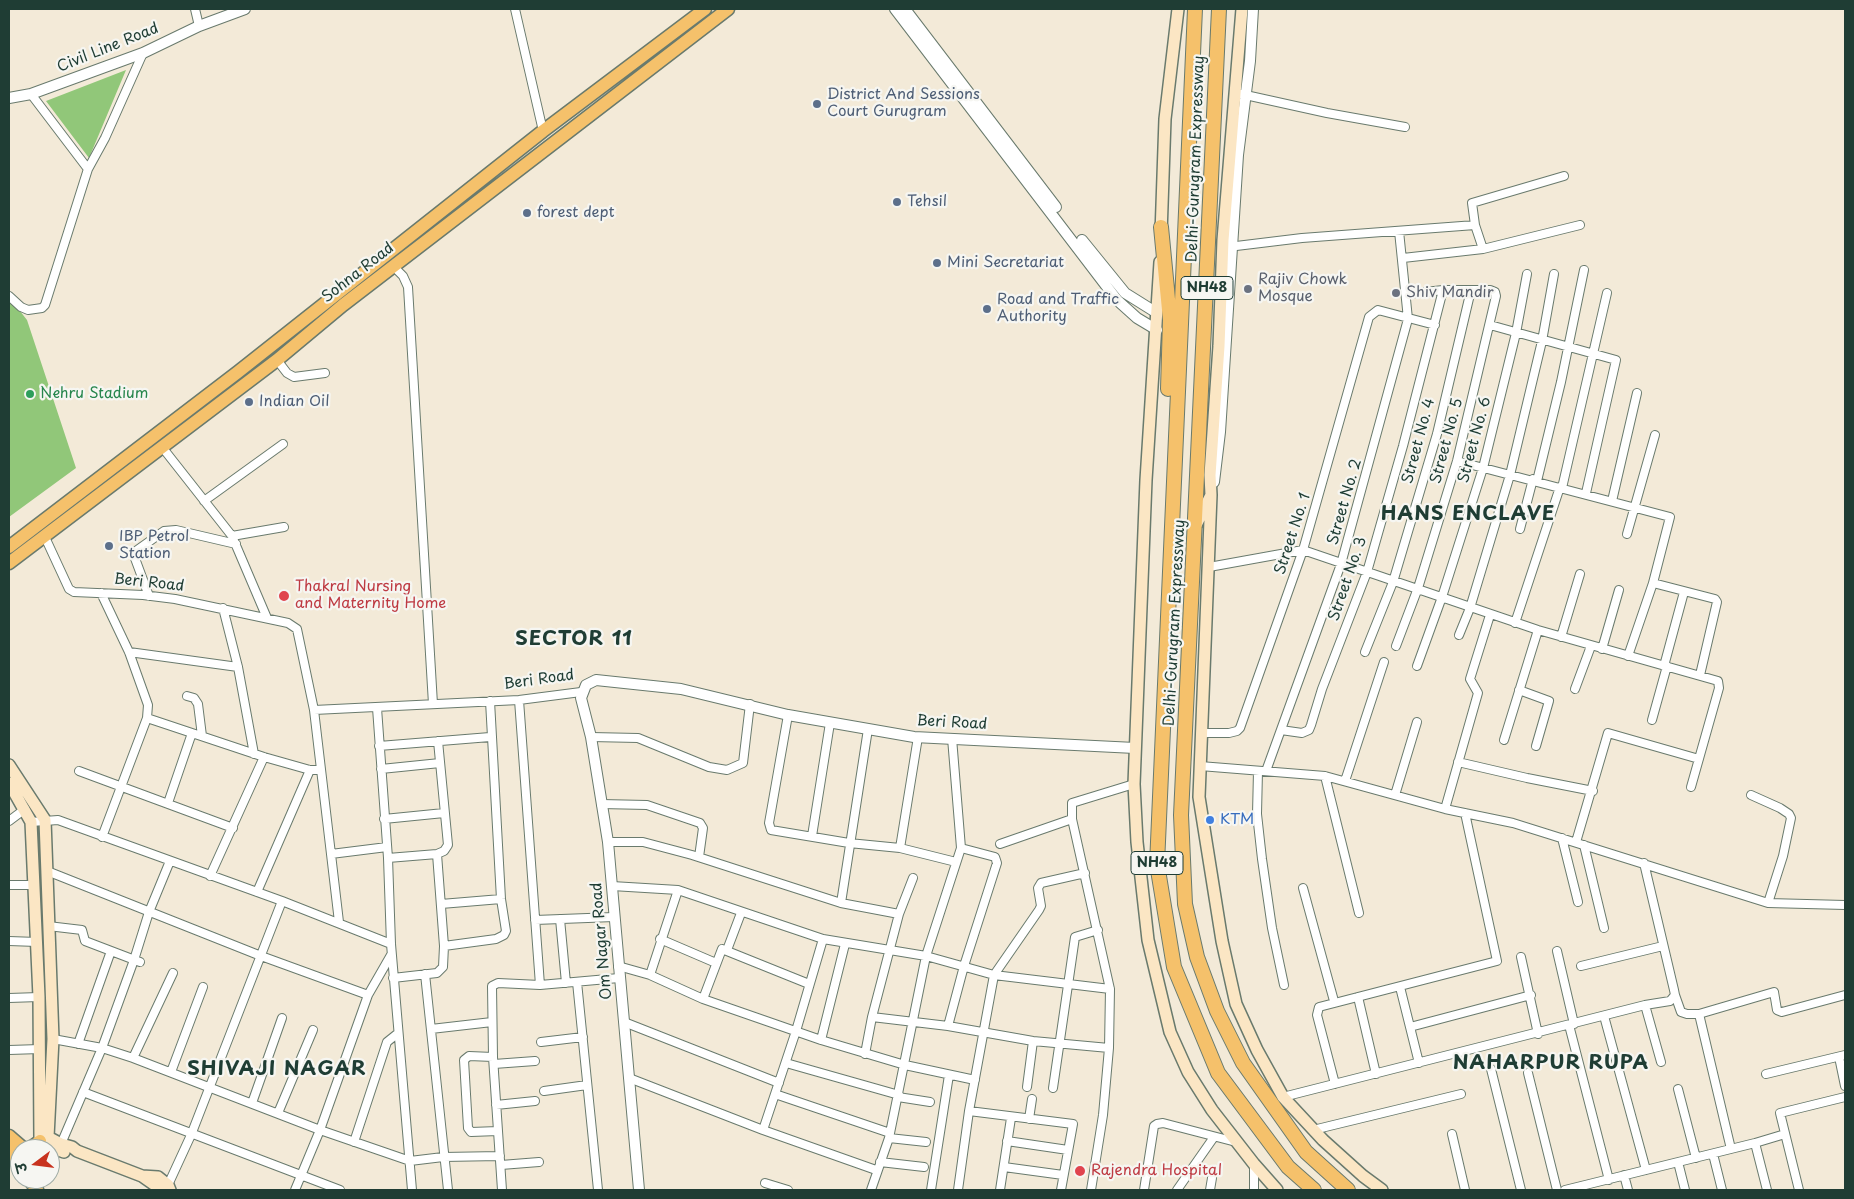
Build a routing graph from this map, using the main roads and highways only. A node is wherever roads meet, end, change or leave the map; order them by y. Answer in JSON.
{"nodes":[{"id":1,"x":705,"y":9,"type":"edge"},
{"id":2,"x":728,"y":9,"type":"edge"},
{"id":3,"x":1178,"y":9,"type":"edge"},
{"id":4,"x":1195,"y":9,"type":"edge"},
{"id":5,"x":1219,"y":9,"type":"edge"},
{"id":6,"x":1242,"y":9,"type":"edge"},
{"id":7,"x":1161,"y":227,"type":"junction"},
{"id":8,"x":111,"y":477,"type":"junction"},
{"id":9,"x":1173,"y":492,"type":"junction"},
{"id":10,"x":1211,"y":495,"type":"junction"},
{"id":11,"x":1196,"y":525,"type":"junction"},
{"id":12,"x":9,"y":547,"type":"edge"},
{"id":13,"x":9,"y":563,"type":"edge"},
{"id":14,"x":9,"y":765,"type":"edge"},
{"id":15,"x":9,"y":783,"type":"edge"},
{"id":16,"x":42,"y":934,"type":"junction"},
{"id":17,"x":38,"y":1139,"type":"edge"},
{"id":18,"x":60,"y":1151,"type":"edge"},
{"id":19,"x":77,"y":1152,"type":"junction"},
{"id":20,"x":167,"y":1189,"type":"edge"},
{"id":21,"x":1277,"y":1190,"type":"edge"},
{"id":22,"x":1314,"y":1190,"type":"edge"},
{"id":23,"x":1348,"y":1190,"type":"edge"},
{"id":24,"x":1382,"y":1190,"type":"edge"}],
"edges":[{"from":1,"to":8,"type":"main road","name":"Sohna Road"},
{"from":2,"to":8,"type":"main road","name":"Sohna Road"},
{"from":3,"to":7,"type":"main road"},
{"from":4,"to":9,"type":"highway","name":"Delhi-Gurugram Expressway","number":"NH48"},
{"from":5,"to":11,"type":"highway","name":"Delhi-Gurugram Expressway","number":"NH48"},
{"from":6,"to":10,"type":"main road"},
{"from":7,"to":9,"type":"highway"},
{"from":7,"to":21,"type":"main road"},
{"from":8,"to":12,"type":"main road","name":"Sohna Road"},
{"from":8,"to":13,"type":"main road","name":"Sohna Road"},
{"from":9,"to":22,"type":"highway","name":"Delhi-Gurugram Expressway","number":"NH48"},
{"from":10,"to":11,"type":"main road"},
{"from":10,"to":24,"type":"main road"},
{"from":11,"to":23,"type":"highway","name":"Delhi-Gurugram Expressway","number":"NH48"},
{"from":14,"to":16,"type":"main road"},
{"from":15,"to":16,"type":"main road"},
{"from":16,"to":17,"type":"main road"},
{"from":16,"to":19,"type":"main road"},
{"from":18,"to":19,"type":"main road"},
{"from":19,"to":20,"type":"main road"}]}
